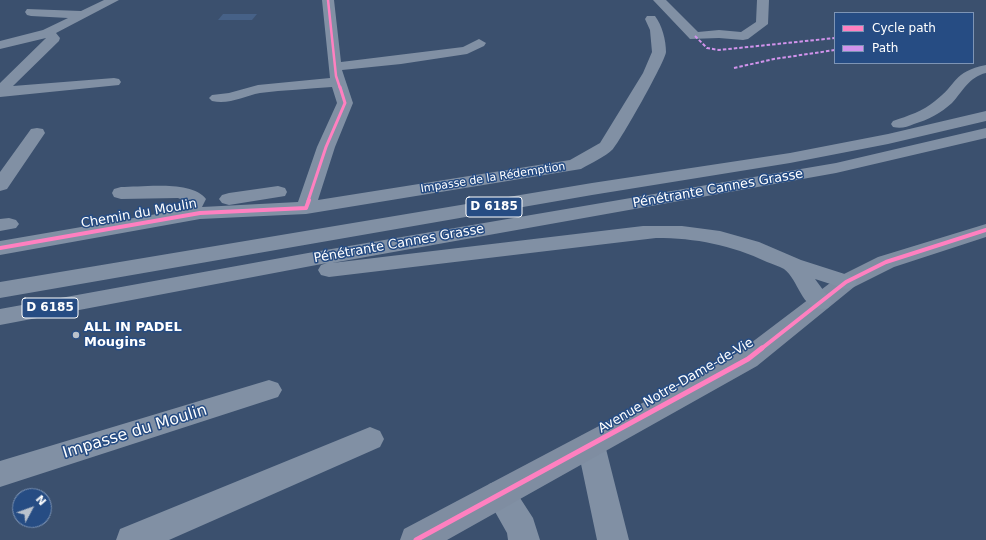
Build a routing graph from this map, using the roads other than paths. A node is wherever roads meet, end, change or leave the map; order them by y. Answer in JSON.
{"nodes":[{"id":1,"x":113,"y":0,"type":"edge"},
{"id":2,"x":328,"y":0,"type":"edge"},
{"id":3,"x":659,"y":0,"type":"edge"},
{"id":4,"x":763,"y":0,"type":"edge"},
{"id":5,"x":31,"y":12,"type":"dead end"},
{"id":6,"x":84,"y":15,"type":"junction"},
{"id":7,"x":651,"y":19,"type":"dead end"},
{"id":8,"x":47,"y":33,"type":"junction"},
{"id":9,"x":479,"y":43,"type":"dead end"},
{"id":10,"x":0,"y":45,"type":"edge"},
{"id":11,"x":335,"y":67,"type":"junction"},
{"id":12,"x":986,"y":70,"type":"edge"},
{"id":13,"x":114,"y":82,"type":"dead end"},
{"id":14,"x":338,"y":82,"type":"junction"},
{"id":15,"x":0,"y":92,"type":"edge"},
{"id":16,"x":217,"y":98,"type":"dead end"},
{"id":17,"x":986,"y":116,"type":"edge"},
{"id":18,"x":37,"y":133,"type":"dead end"},
{"id":19,"x":986,"y":134,"type":"edge"},
{"id":20,"x":0,"y":185,"type":"edge"},
{"id":21,"x":592,"y":189,"type":"junction"},
{"id":22,"x":278,"y":192,"type":"dead end"},
{"id":23,"x":121,"y":193,"type":"dead end"},
{"id":24,"x":192,"y":207,"type":"junction"},
{"id":25,"x":306,"y":208,"type":"junction"},
{"id":26,"x":986,"y":230,"type":"edge"},
{"id":27,"x":0,"y":248,"type":"edge"},
{"id":28,"x":792,"y":265,"type":"junction"},
{"id":29,"x":846,"y":282,"type":"junction"},
{"id":30,"x":0,"y":290,"type":"edge"},
{"id":31,"x":100,"y":298,"type":"junction"},
{"id":32,"x":820,"y":302,"type":"junction"},
{"id":33,"x":0,"y":317,"type":"edge"},
{"id":34,"x":269,"y":390,"type":"dead end"},
{"id":35,"x":370,"y":440,"type":"dead end"},
{"id":36,"x":591,"y":446,"type":"junction"},
{"id":37,"x":0,"y":474,"type":"edge"},
{"id":38,"x":500,"y":494,"type":"junction"},
{"id":39,"x":132,"y":540,"type":"edge"},
{"id":40,"x":416,"y":540,"type":"edge"},
{"id":41,"x":524,"y":540,"type":"edge"},
{"id":42,"x":613,"y":540,"type":"edge"}],
"edges":[{"from":1,"to":6,"type":"main road"},
{"from":2,"to":11,"type":"main road"},
{"from":3,"to":4,"type":"main road"},
{"from":5,"to":6,"type":"main road"},
{"from":6,"to":8,"type":"main road"},
{"from":7,"to":25,"type":"main road","name":"Impasse de la Rédemption"},
{"from":8,"to":10,"type":"main road"},
{"from":8,"to":15,"type":"main road"},
{"from":9,"to":11,"type":"main road"},
{"from":11,"to":14,"type":"main road"},
{"from":12,"to":21,"type":"main road"},
{"from":13,"to":15,"type":"main road"},
{"from":14,"to":16,"type":"main road"},
{"from":14,"to":25,"type":"main road"},
{"from":17,"to":21,"type":"main road","name":"Pénétrante Cannes Grasse","number":"D 6185"},
{"from":18,"to":20,"type":"main road"},
{"from":19,"to":31,"type":"main road","name":"Pénétrante Cannes Grasse","number":"D 6185"},
{"from":21,"to":30,"type":"main road","name":"Pénétrante Cannes Grasse","number":"D 6185"},
{"from":22,"to":24,"type":"main road"},
{"from":23,"to":24,"type":"main road"},
{"from":24,"to":25,"type":"main road","name":"Chemin du Moulin"},
{"from":24,"to":27,"type":"main road","name":"Chemin du Moulin"},
{"from":26,"to":29,"type":"main road","name":"Avenue Notre-Dame-de-Vie"},
{"from":28,"to":29,"type":"main road"},
{"from":28,"to":31,"type":"main road"},
{"from":28,"to":32,"type":"main road"},
{"from":29,"to":32,"type":"main road","name":"Avenue Notre-Dame-de-Vie"},
{"from":31,"to":33,"type":"main road","name":"Pénétrante Cannes Grasse","number":"D 6185"},
{"from":32,"to":36,"type":"main road","name":"Avenue Notre-Dame-de-Vie"},
{"from":34,"to":37,"type":"main road","name":"Impasse du Moulin"},
{"from":35,"to":39,"type":"main road"},
{"from":36,"to":38,"type":"main road","name":"Avenue Notre-Dame-de-Vie"},
{"from":36,"to":42,"type":"main road"},
{"from":38,"to":40,"type":"main road","name":"Avenue Notre-Dame-de-Vie"},
{"from":38,"to":41,"type":"main road"}]}
